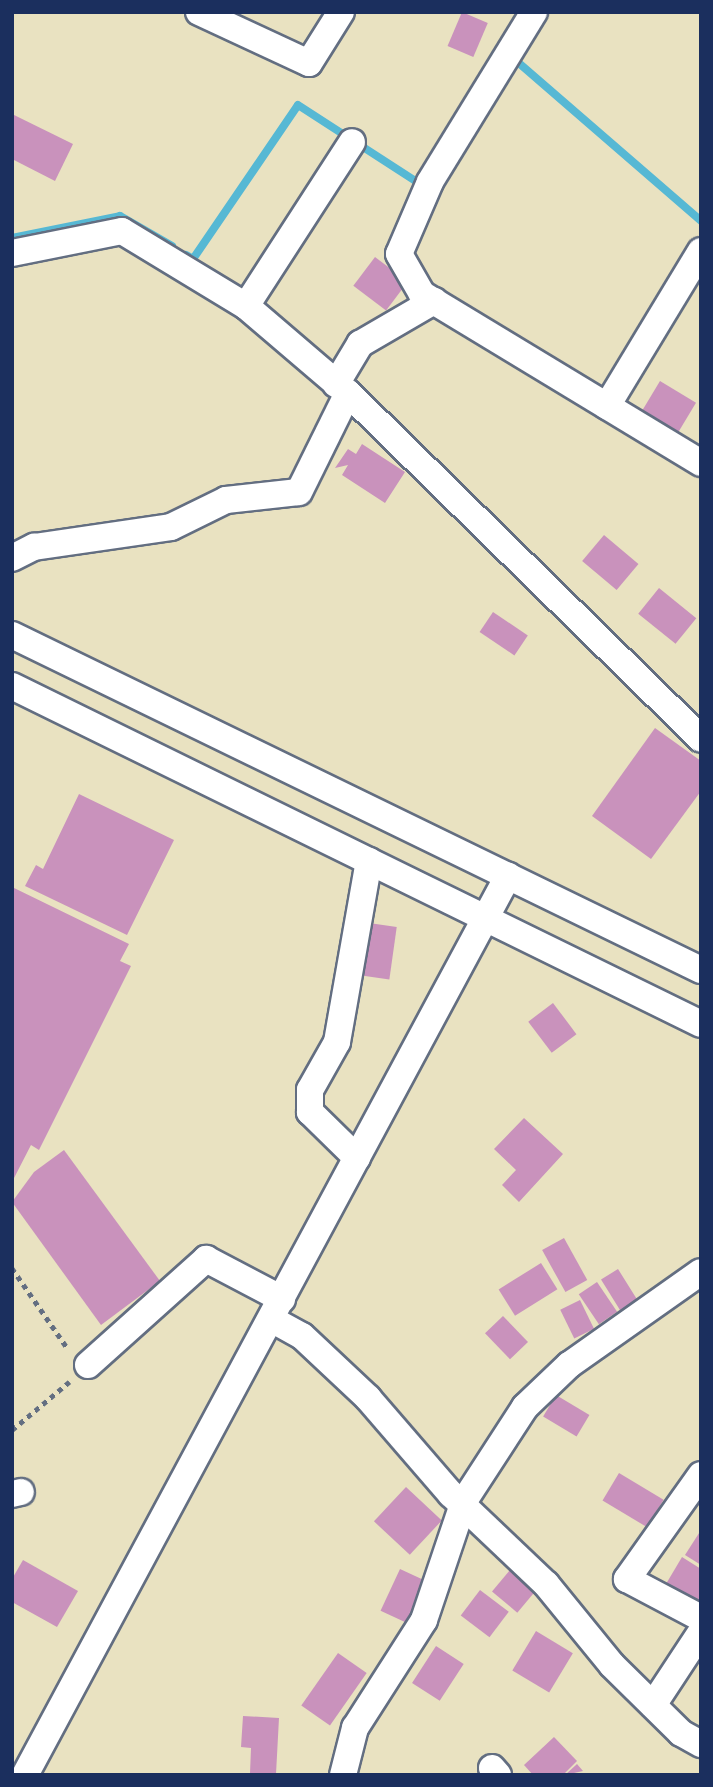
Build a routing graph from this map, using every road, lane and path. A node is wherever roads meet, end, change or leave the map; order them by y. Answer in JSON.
{"nodes":[{"id":1,"x":199,"y":12,"type":"edge"},
{"id":2,"x":341,"y":12,"type":"edge"},
{"id":3,"x":524,"y":16,"type":"edge"},
{"id":4,"x":352,"y":142,"type":"dead end"},
{"id":5,"x":701,"y":251,"type":"edge"},
{"id":6,"x":12,"y":253,"type":"edge"},
{"id":7,"x":434,"y":301,"type":"junction"},
{"id":8,"x":246,"y":306,"type":"junction"},
{"id":9,"x":342,"y":388,"type":"junction"},
{"id":10,"x":607,"y":406,"type":"junction"},
{"id":11,"x":701,"y":463,"type":"edge"},
{"id":12,"x":12,"y":558,"type":"edge"},
{"id":13,"x":12,"y":635,"type":"edge"},
{"id":14,"x":12,"y":686,"type":"edge"},
{"id":15,"x":701,"y":739,"type":"edge"},
{"id":16,"x":369,"y":862,"type":"junction"},
{"id":17,"x":508,"y":876,"type":"junction"},
{"id":18,"x":486,"y":919,"type":"junction"},
{"id":19,"x":701,"y":970,"type":"edge"},
{"id":20,"x":701,"y":1024,"type":"edge"},
{"id":21,"x":357,"y":1158,"type":"junction"},
{"id":22,"x":12,"y":1268,"type":"edge"},
{"id":23,"x":701,"y":1272,"type":"edge"},
{"id":24,"x":277,"y":1309,"type":"junction"},
{"id":25,"x":85,"y":1367,"type":"junction"},
{"id":26,"x":12,"y":1430,"type":"edge"},
{"id":27,"x":701,"y":1475,"type":"edge"},
{"id":28,"x":464,"y":1500,"type":"junction"},
{"id":29,"x":701,"y":1618,"type":"edge"},
{"id":30,"x":701,"y":1632,"type":"edge"},
{"id":31,"x":653,"y":1705,"type":"junction"},
{"id":32,"x":701,"y":1744,"type":"edge"},
{"id":33,"x":24,"y":1775,"type":"edge"},
{"id":34,"x":343,"y":1775,"type":"edge"}],
"edges":[{"from":1,"to":2,"type":"street"},
{"from":3,"to":7,"type":"street"},
{"from":4,"to":8,"type":"street"},
{"from":5,"to":10,"type":"street"},
{"from":6,"to":8,"type":"street"},
{"from":7,"to":9,"type":"street"},
{"from":7,"to":10,"type":"street"},
{"from":8,"to":9,"type":"street"},
{"from":9,"to":12,"type":"street"},
{"from":9,"to":15,"type":"street"},
{"from":10,"to":11,"type":"street"},
{"from":13,"to":17,"type":"street"},
{"from":14,"to":16,"type":"street"},
{"from":16,"to":18,"type":"street"},
{"from":16,"to":21,"type":"street"},
{"from":17,"to":18,"type":"street"},
{"from":17,"to":19,"type":"street"},
{"from":18,"to":20,"type":"street"},
{"from":18,"to":21,"type":"street"},
{"from":21,"to":24,"type":"street"},
{"from":22,"to":25,"type":"path"},
{"from":23,"to":28,"type":"street"},
{"from":24,"to":25,"type":"street"},
{"from":24,"to":28,"type":"street"},
{"from":24,"to":33,"type":"street"},
{"from":25,"to":26,"type":"path"},
{"from":27,"to":29,"type":"street"},
{"from":28,"to":31,"type":"street"},
{"from":28,"to":34,"type":"street"},
{"from":30,"to":31,"type":"street"},
{"from":31,"to":32,"type":"street"}]}
